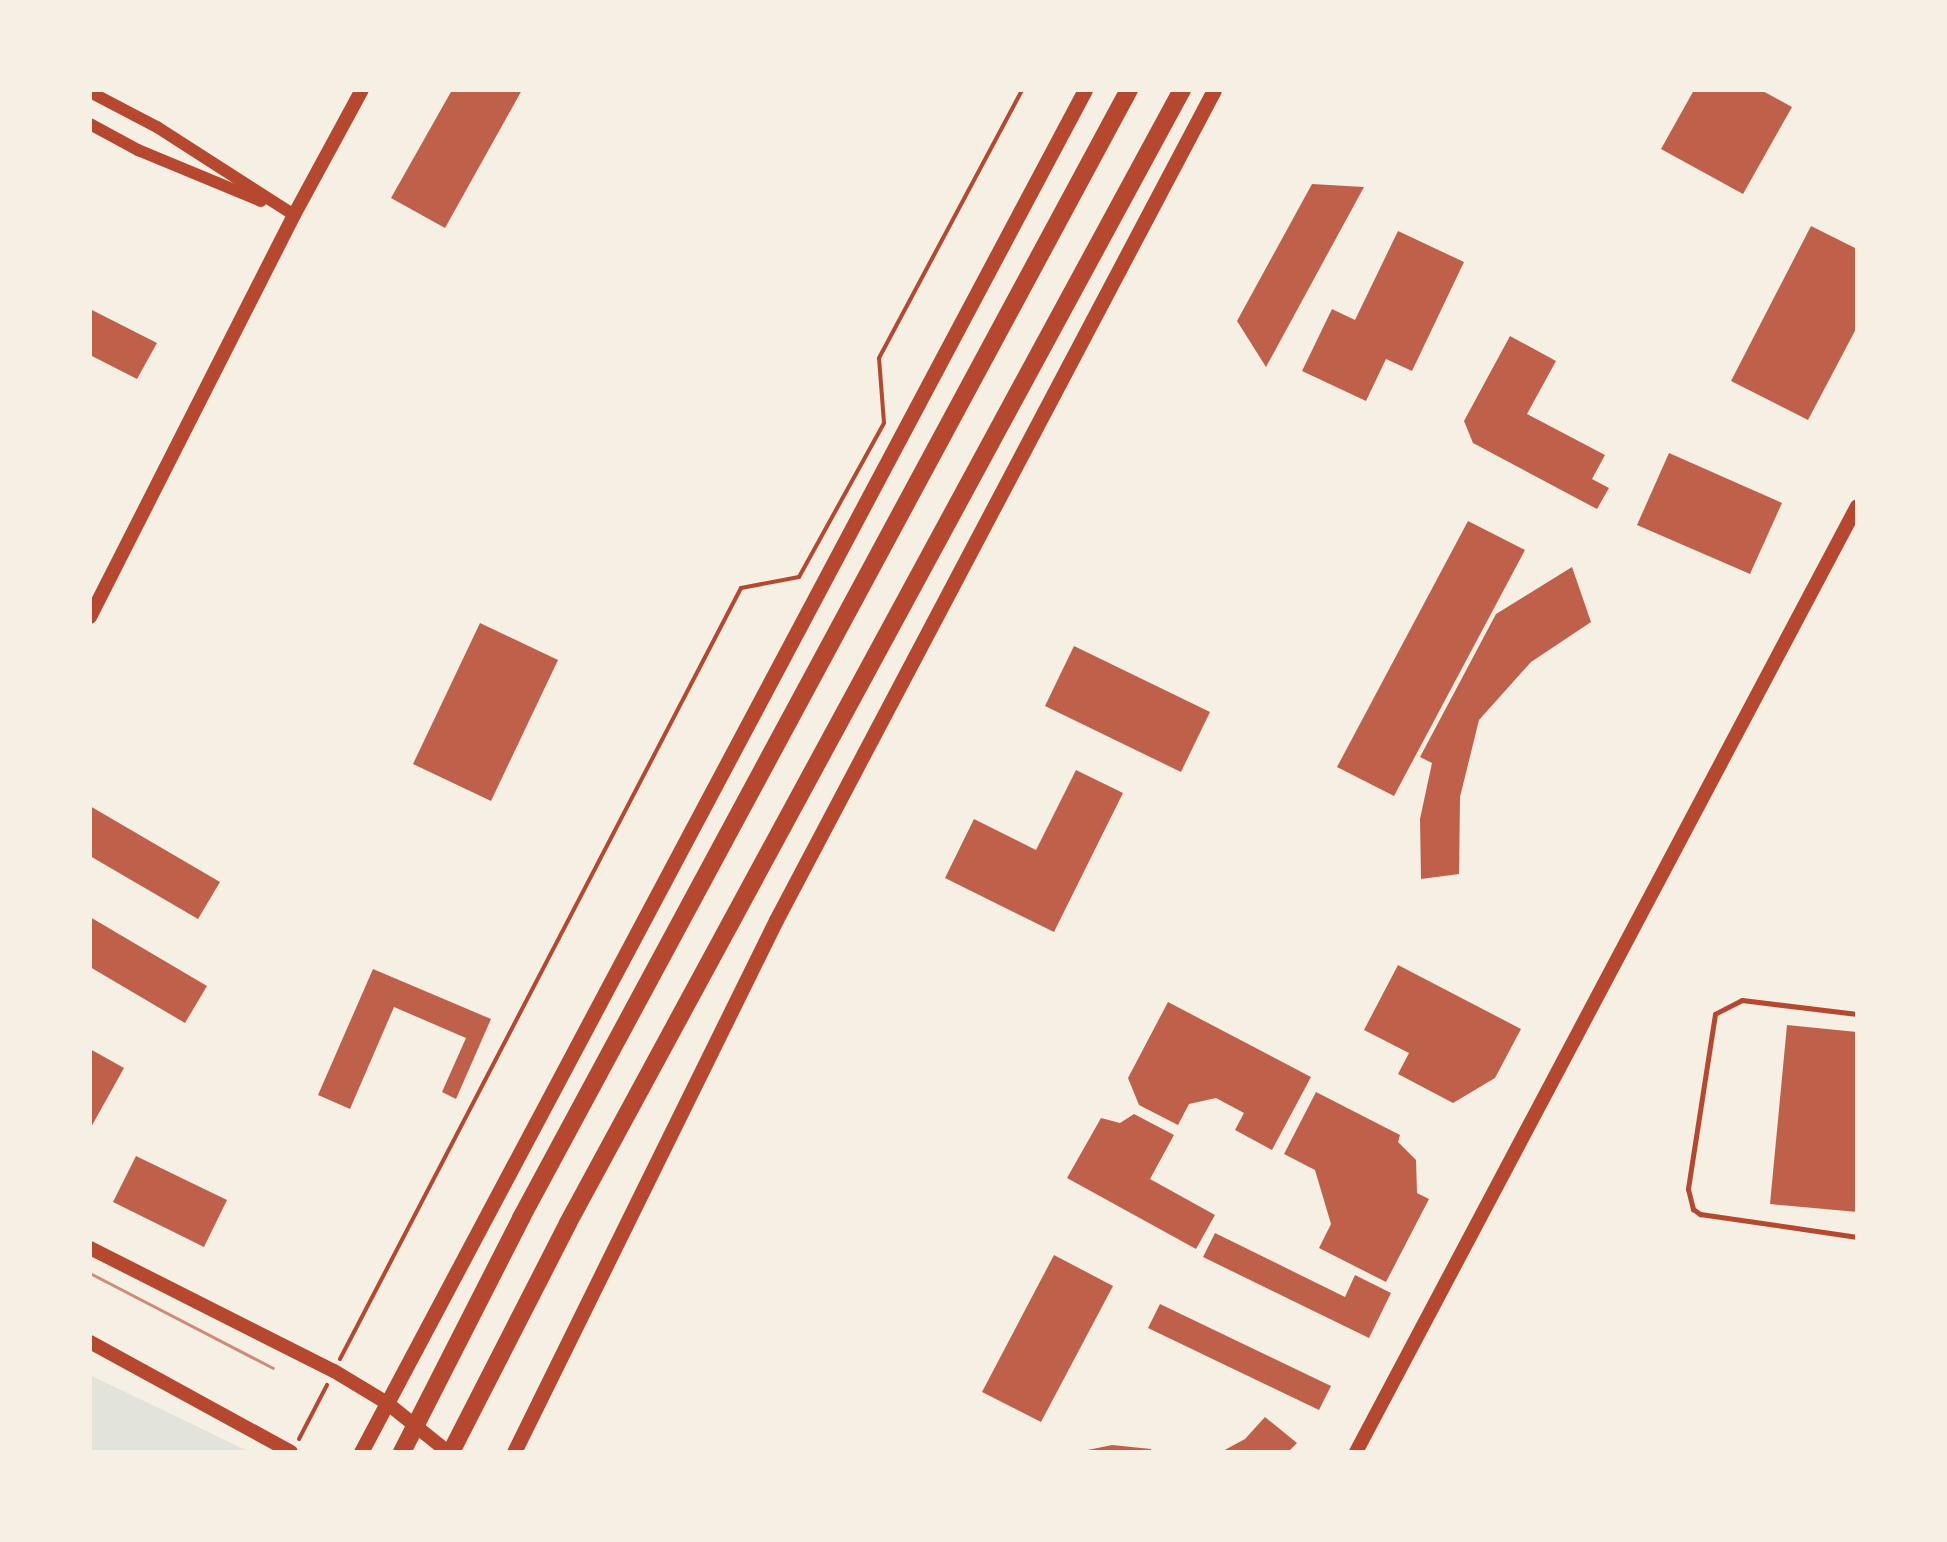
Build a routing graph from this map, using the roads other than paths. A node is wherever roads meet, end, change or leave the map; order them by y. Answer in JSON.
{"nodes":[{"id":1,"x":362,"y":90,"type":"edge"},
{"id":2,"x":1085,"y":90,"type":"edge"},
{"id":3,"x":1129,"y":90,"type":"edge"},
{"id":4,"x":1182,"y":90,"type":"edge"},
{"id":5,"x":1214,"y":90,"type":"edge"},
{"id":6,"x":90,"y":92,"type":"edge"},
{"id":7,"x":90,"y":124,"type":"edge"},
{"id":8,"x":294,"y":215,"type":"junction"},
{"id":9,"x":1857,"y":506,"type":"edge"},
{"id":10,"x":90,"y":618,"type":"edge"},
{"id":11,"x":1857,"y":1014,"type":"edge"},
{"id":12,"x":1857,"y":1236,"type":"edge"},
{"id":13,"x":90,"y":1248,"type":"edge"},
{"id":14,"x":90,"y":1342,"type":"edge"},
{"id":15,"x":387,"y":1402,"type":"junction"},
{"id":16,"x":292,"y":1452,"type":"edge"},
{"id":17,"x":361,"y":1452,"type":"edge"},
{"id":18,"x":402,"y":1452,"type":"edge"},
{"id":19,"x":450,"y":1452,"type":"edge"},
{"id":20,"x":514,"y":1452,"type":"edge"},
{"id":21,"x":1356,"y":1452,"type":"edge"}],
"edges":[{"from":1,"to":8,"type":"main road"},
{"from":2,"to":15,"type":"main road"},
{"from":3,"to":18,"type":"highway"},
{"from":4,"to":19,"type":"highway"},
{"from":5,"to":20,"type":"main road"},
{"from":6,"to":8,"type":"street"},
{"from":7,"to":8,"type":"street"},
{"from":8,"to":10,"type":"main road"},
{"from":9,"to":21,"type":"main road"},
{"from":11,"to":12,"type":"lane"},
{"from":13,"to":15,"type":"main road"},
{"from":14,"to":16,"type":"main road"},
{"from":15,"to":17,"type":"main road"},
{"from":15,"to":19,"type":"main road"}]}
